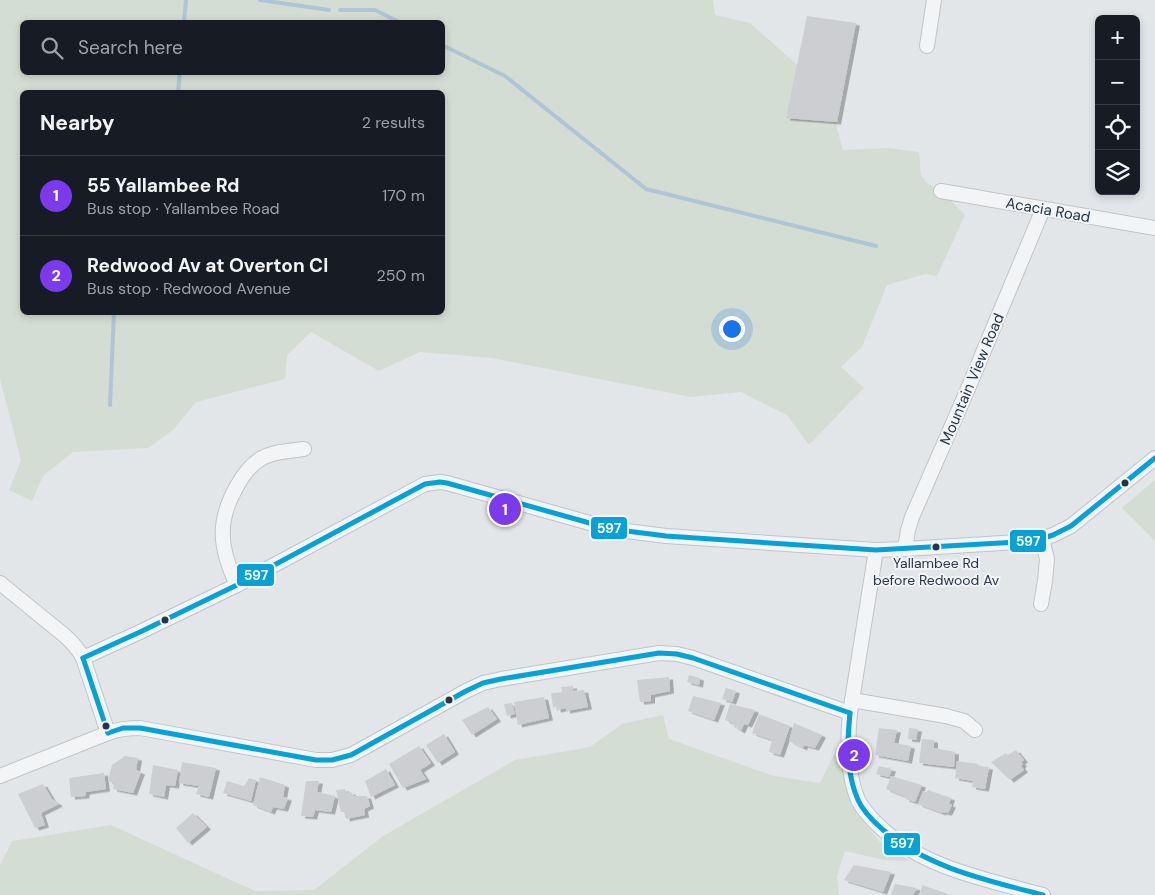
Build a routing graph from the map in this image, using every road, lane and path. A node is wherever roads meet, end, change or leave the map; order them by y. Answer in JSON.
{"nodes":[{"id":1,"x":934,"y":0,"type":"edge"},
{"id":2,"x":928,"y":46,"type":"dead end"},
{"id":3,"x":941,"y":191,"type":"dead end"},
{"id":4,"x":1043,"y":209,"type":"junction"},
{"id":5,"x":1155,"y":228,"type":"edge"},
{"id":6,"x":304,"y":449,"type":"dead end"},
{"id":7,"x":1155,"y":458,"type":"edge"},
{"id":8,"x":1042,"y":539,"type":"junction"},
{"id":9,"x":905,"y":549,"type":"junction"},
{"id":10,"x":876,"y":550,"type":"junction"},
{"id":11,"x":0,"y":584,"type":"edge"},
{"id":12,"x":237,"y":585,"type":"junction"},
{"id":13,"x":1041,"y":604,"type":"dead end"},
{"id":14,"x":83,"y":658,"type":"junction"},
{"id":15,"x":851,"y":707,"type":"junction"},
{"id":16,"x":975,"y":730,"type":"dead end"},
{"id":17,"x":108,"y":733,"type":"junction"},
{"id":18,"x":0,"y":776,"type":"edge"},
{"id":19,"x":1043,"y":895,"type":"edge"}],
"edges":[{"from":1,"to":2,"type":"street"},
{"from":3,"to":4,"type":"street","name":"Acacia Road"},
{"from":4,"to":5,"type":"street","name":"Acacia Road"},
{"from":4,"to":9,"type":"street","name":"Mountain View Road"},
{"from":6,"to":12,"type":"street"},
{"from":7,"to":8,"type":"street"},
{"from":8,"to":9,"type":"street"},
{"from":8,"to":13,"type":"street"},
{"from":9,"to":10,"type":"street"},
{"from":10,"to":12,"type":"street"},
{"from":10,"to":15,"type":"street"},
{"from":11,"to":14,"type":"street"},
{"from":12,"to":14,"type":"street"},
{"from":14,"to":17,"type":"street"},
{"from":15,"to":16,"type":"street"},
{"from":15,"to":17,"type":"street"},
{"from":15,"to":19,"type":"street"},
{"from":17,"to":18,"type":"street"}]}
